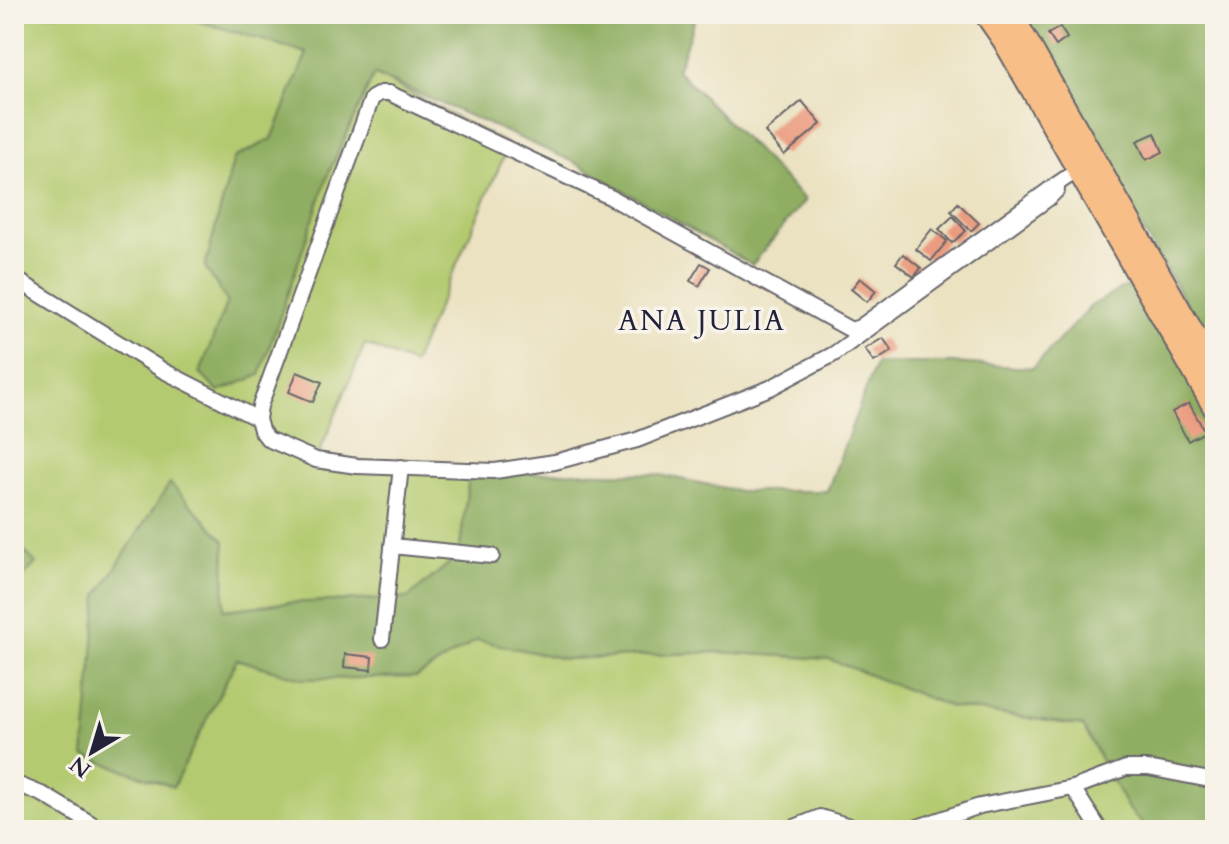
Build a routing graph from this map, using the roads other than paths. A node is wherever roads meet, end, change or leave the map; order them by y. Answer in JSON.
{"nodes":[{"id":1,"x":986,"y":14,"type":"edge"},
{"id":2,"x":1011,"y":14,"type":"edge"},
{"id":3,"x":1078,"y":170,"type":"junction"},
{"id":4,"x":1057,"y":184,"type":"junction"},
{"id":5,"x":14,"y":278,"type":"edge"},
{"id":6,"x":1215,"y":372,"type":"edge"},
{"id":7,"x":1215,"y":408,"type":"edge"},
{"id":8,"x":258,"y":419,"type":"junction"},
{"id":9,"x":401,"y":467,"type":"junction"},
{"id":10,"x":392,"y":546,"type":"junction"},
{"id":11,"x":492,"y":556,"type":"dead end"},
{"id":12,"x":382,"y":639,"type":"dead end"},
{"id":13,"x":1215,"y":781,"type":"edge"},
{"id":14,"x":14,"y":783,"type":"edge"},
{"id":15,"x":1073,"y":788,"type":"junction"},
{"id":16,"x":102,"y":830,"type":"edge"},
{"id":17,"x":787,"y":830,"type":"edge"},
{"id":18,"x":863,"y":830,"type":"edge"},
{"id":19,"x":909,"y":830,"type":"edge"},
{"id":20,"x":1100,"y":830,"type":"edge"}],
"edges":[{"from":1,"to":3,"type":"highway"},
{"from":2,"to":6,"type":"highway"},
{"from":3,"to":4,"type":"street"},
{"from":3,"to":7,"type":"highway"},
{"from":4,"to":8,"type":"street"},
{"from":4,"to":9,"type":"street"},
{"from":5,"to":8,"type":"street"},
{"from":8,"to":9,"type":"street"},
{"from":9,"to":10,"type":"street"},
{"from":10,"to":11,"type":"street"},
{"from":10,"to":12,"type":"street"},
{"from":13,"to":15,"type":"street"},
{"from":14,"to":16,"type":"street"},
{"from":15,"to":19,"type":"street"},
{"from":15,"to":20,"type":"street"},
{"from":17,"to":18,"type":"street"}]}
